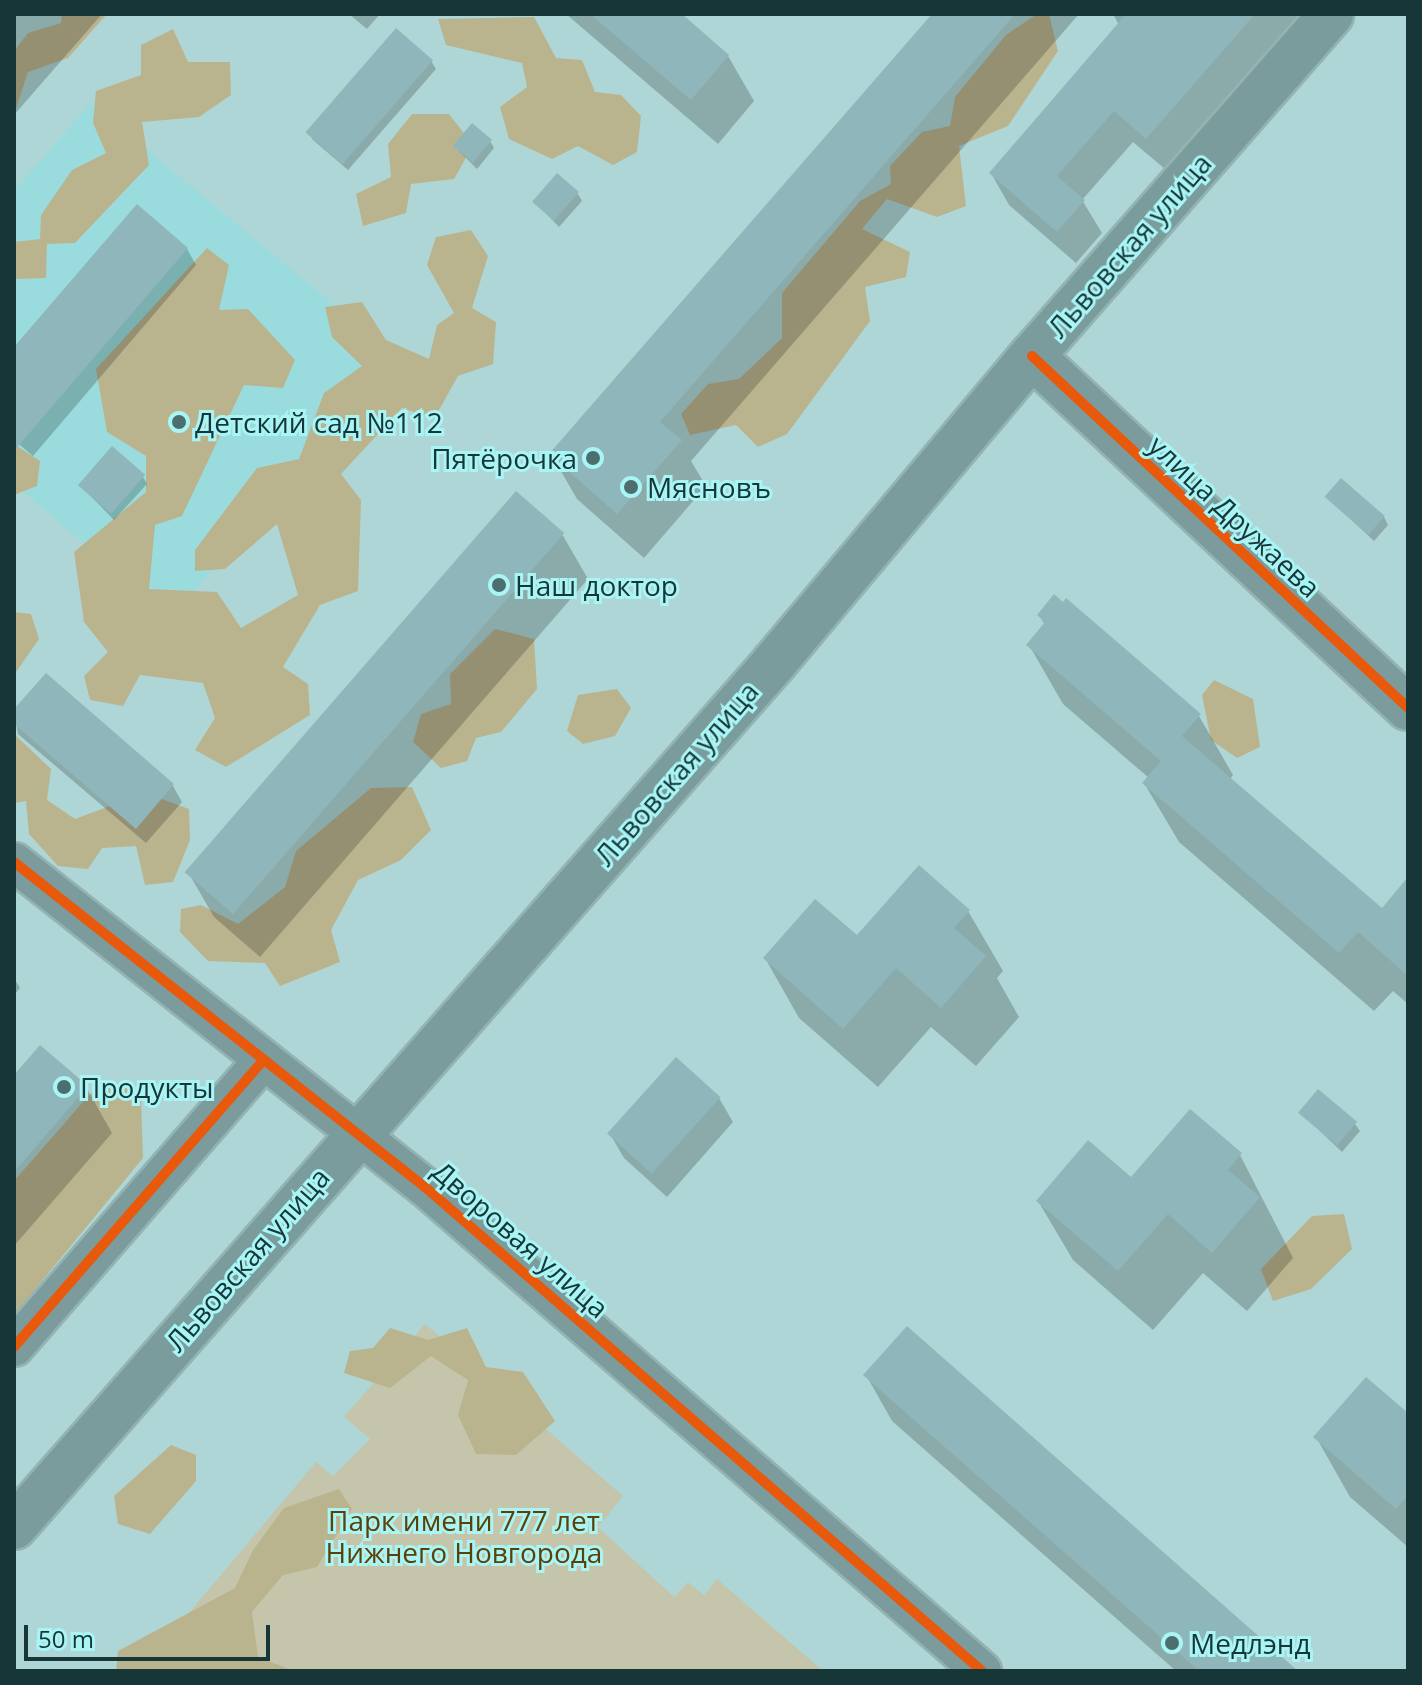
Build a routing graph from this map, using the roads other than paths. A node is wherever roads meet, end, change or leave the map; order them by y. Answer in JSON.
{"nodes":[{"id":1,"x":1331,"y":14,"type":"edge"},
{"id":2,"x":1032,"y":356,"type":"junction"},
{"id":3,"x":1408,"y":708,"type":"edge"},
{"id":4,"x":14,"y":862,"type":"edge"},
{"id":5,"x":263,"y":1061,"type":"junction"},
{"id":6,"x":355,"y":1135,"type":"junction"},
{"id":7,"x":14,"y":1347,"type":"edge"},
{"id":8,"x":14,"y":1527,"type":"edge"},
{"id":9,"x":982,"y":1671,"type":"edge"}],
"edges":[{"from":1,"to":2,"type":"main road","name":"Львовская улица"},
{"from":2,"to":3,"type":"street","name":"улица Дружаева"},
{"from":2,"to":6,"type":"main road","name":"Львовская улица"},
{"from":4,"to":5,"type":"street","name":"Дворовая улица"},
{"from":5,"to":6,"type":"street","name":"Дворовая улица"},
{"from":5,"to":7,"type":"street"},
{"from":6,"to":8,"type":"main road","name":"Львовская улица"},
{"from":6,"to":9,"type":"street","name":"Дворовая улица"}]}
